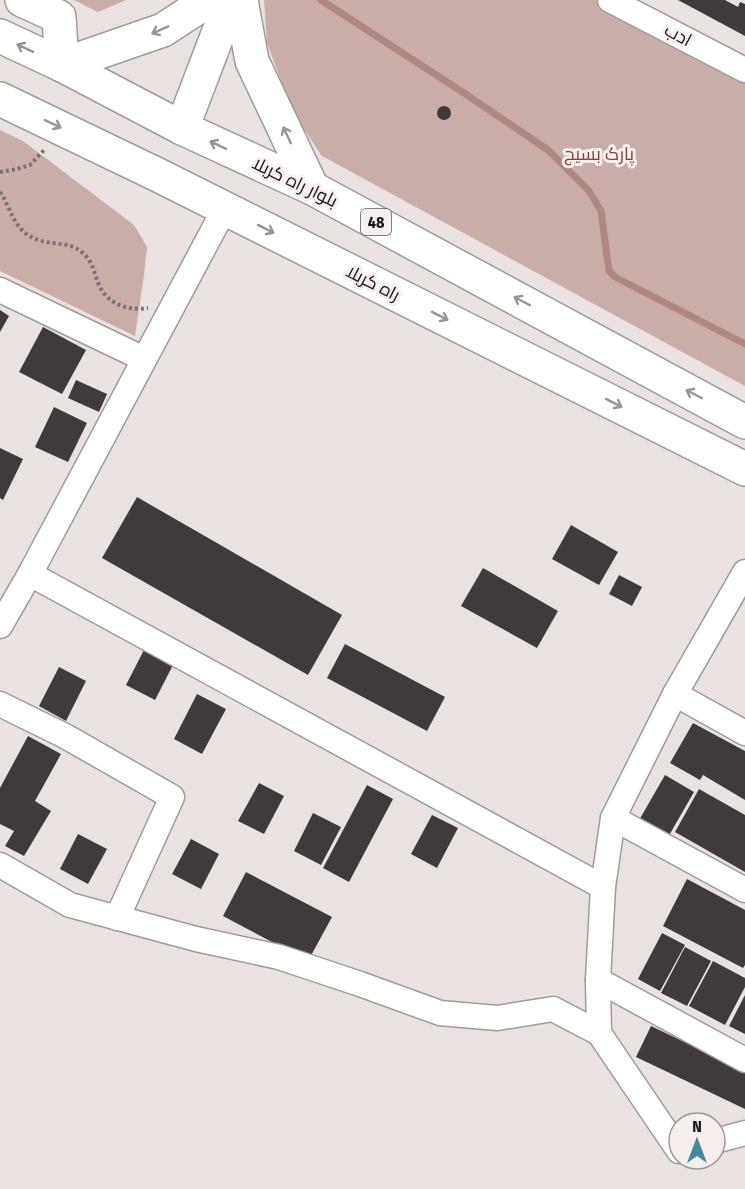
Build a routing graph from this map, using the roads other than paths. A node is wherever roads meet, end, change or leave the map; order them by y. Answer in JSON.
{"nodes":[{"id":1,"x":22,"y":0,"type":"edge"},
{"id":2,"x":209,"y":0,"type":"edge"},
{"id":3,"x":231,"y":0,"type":"edge"},
{"id":4,"x":241,"y":0,"type":"edge"},
{"id":5,"x":610,"y":0,"type":"edge"},
{"id":6,"x":0,"y":36,"type":"edge"},
{"id":7,"x":62,"y":65,"type":"junction"},
{"id":8,"x":745,"y":70,"type":"edge"},
{"id":9,"x":0,"y":99,"type":"edge"},
{"id":10,"x":182,"y":128,"type":"junction"},
{"id":11,"x":158,"y":175,"type":"junction"},
{"id":12,"x":312,"y":188,"type":"junction"},
{"id":13,"x":225,"y":208,"type":"junction"},
{"id":14,"x":0,"y":290,"type":"edge"},
{"id":15,"x":144,"y":359,"type":"junction"},
{"id":16,"x":745,"y":422,"type":"edge"},
{"id":17,"x":745,"y":469,"type":"edge"},
{"id":18,"x":745,"y":572,"type":"edge"},
{"id":19,"x":30,"y":574,"type":"junction"},
{"id":20,"x":0,"y":626,"type":"edge"},
{"id":21,"x":675,"y":694,"type":"junction"},
{"id":22,"x":0,"y":704,"type":"edge"},
{"id":23,"x":745,"y":733,"type":"edge"},
{"id":24,"x":613,"y":819,"type":"junction"},
{"id":25,"x":0,"y":866,"type":"edge"},
{"id":26,"x":603,"y":887,"type":"junction"},
{"id":27,"x":745,"y":890,"type":"edge"},
{"id":28,"x":117,"y":918,"type":"junction"},
{"id":29,"x":598,"y":980,"type":"junction"},
{"id":30,"x":599,"y":1033,"type":"junction"},
{"id":31,"x":745,"y":1060,"type":"edge"},
{"id":32,"x":667,"y":1133,"type":"edge"},
{"id":33,"x":745,"y":1133,"type":"edge"},
{"id":34,"x":727,"y":1138,"type":"edge"}],
"edges":[{"from":1,"to":7,"type":"main road"},
{"from":2,"to":7,"type":"main road","one_way":true},
{"from":3,"to":10,"type":"main road"},
{"from":12,"to":4,"type":"main road","one_way":true},
{"from":5,"to":8,"type":"street","name":"ادب"},
{"from":7,"to":6,"type":"main road","name":"بلوار راه کربلا","number":"48","one_way":true},
{"from":7,"to":10,"type":"main road","name":"بلوار راه کربلا","number":"48"},
{"from":9,"to":11,"type":"main road","name":"راه کربلا","one_way":true},
{"from":10,"to":11,"type":"main road"},
{"from":12,"to":10,"type":"main road","name":"بلوار راه کربلا","number":"48","one_way":true},
{"from":11,"to":13,"type":"main road","name":"راه کربلا"},
{"from":16,"to":12,"type":"main road","name":"بلوار راه کربلا","number":"48","one_way":true},
{"from":13,"to":15,"type":"street"},
{"from":13,"to":17,"type":"main road","name":"راه کربلا","one_way":true},
{"from":14,"to":15,"type":"street"},
{"from":15,"to":19,"type":"street"},
{"from":18,"to":21,"type":"street"},
{"from":19,"to":20,"type":"street"},
{"from":19,"to":26,"type":"street"},
{"from":21,"to":23,"type":"street"},
{"from":21,"to":24,"type":"street"},
{"from":22,"to":28,"type":"street"},
{"from":24,"to":26,"type":"street"},
{"from":24,"to":27,"type":"street"},
{"from":25,"to":28,"type":"street"},
{"from":26,"to":29,"type":"street"},
{"from":28,"to":30,"type":"street"},
{"from":29,"to":30,"type":"street"},
{"from":29,"to":31,"type":"street"},
{"from":30,"to":32,"type":"street"},
{"from":33,"to":34,"type":"street"}]}
